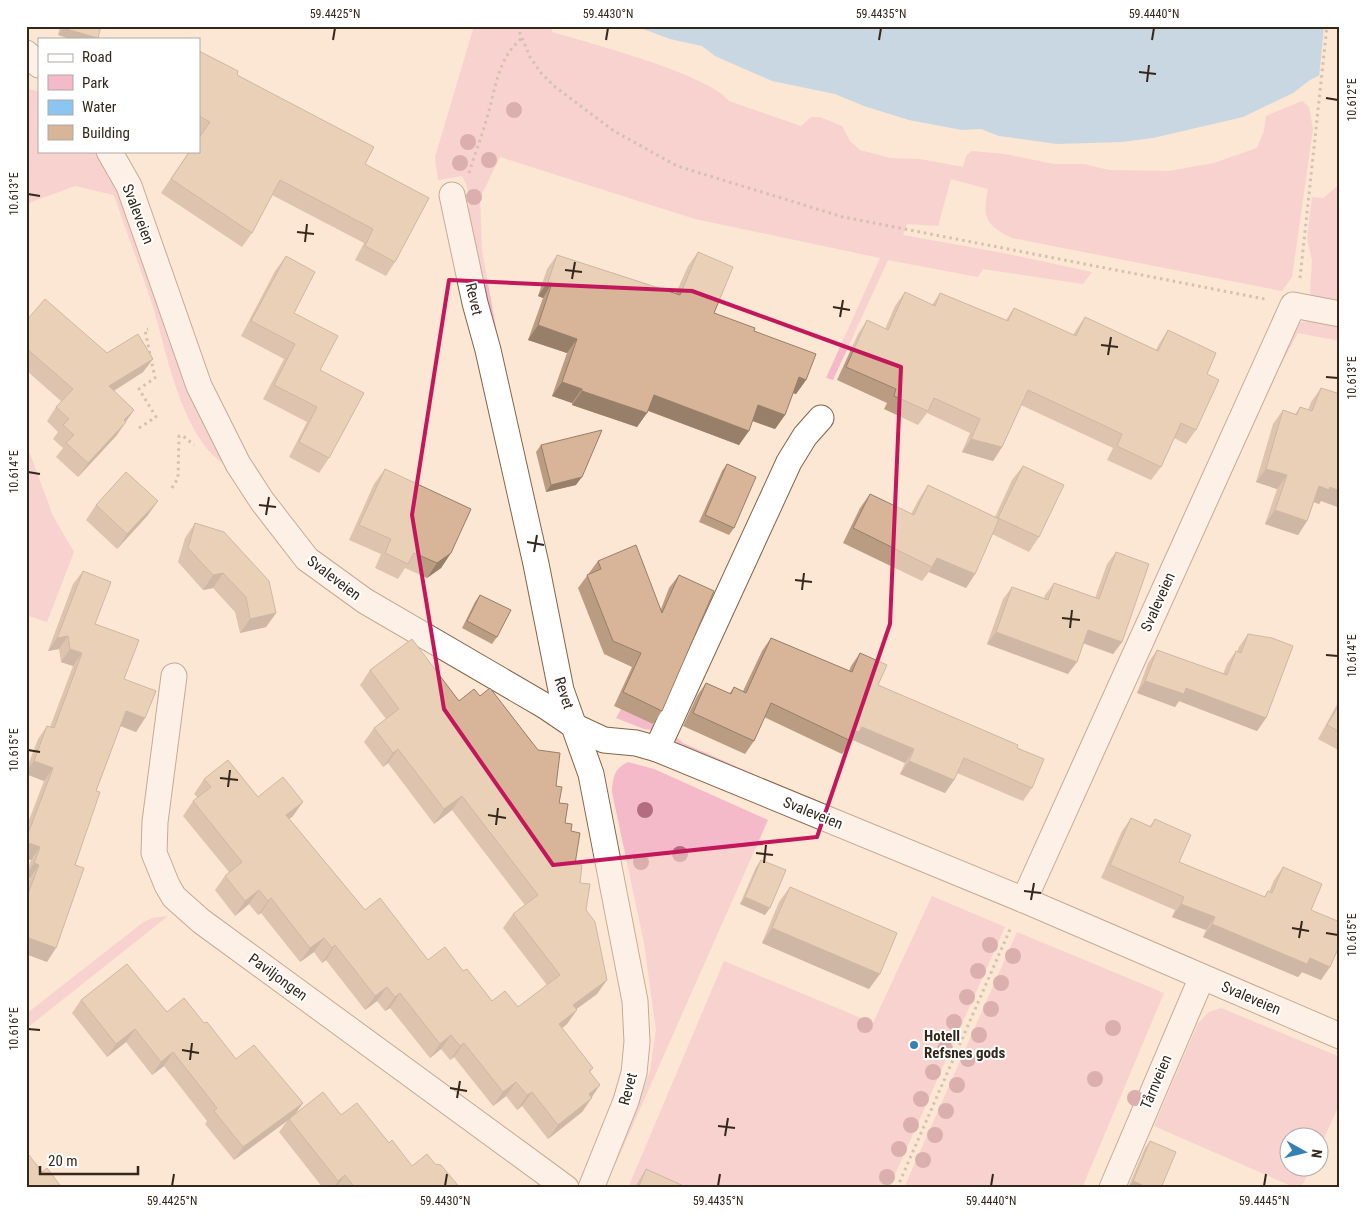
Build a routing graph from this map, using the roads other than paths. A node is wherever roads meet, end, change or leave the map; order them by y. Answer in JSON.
{"nodes":[{"id":1,"x":26,"y":52,"type":"edge"},
{"id":2,"x":38,"y":64,"type":"edge"},
{"id":3,"x":110,"y":152,"type":"edge"},
{"id":4,"x":452,"y":195,"type":"road end"},
{"id":5,"x":1340,"y":314,"type":"edge"},
{"id":6,"x":821,"y":418,"type":"dead end"},
{"id":7,"x":174,"y":676,"type":"dead end"},
{"id":8,"x":576,"y":727,"type":"junction"},
{"id":9,"x":657,"y":749,"type":"junction"},
{"id":10,"x":1024,"y":900,"type":"junction"},
{"id":11,"x":1202,"y":977,"type":"junction"},
{"id":12,"x":1340,"y":1036,"type":"edge"},
{"id":13,"x":566,"y":1188,"type":"edge"},
{"id":14,"x":592,"y":1188,"type":"edge"},
{"id":15,"x":1112,"y":1188,"type":"edge"}],
"edges":[{"from":1,"to":2,"type":"street"},
{"from":3,"to":8,"type":"street","name":"Svaleveien"},
{"from":4,"to":8,"type":"street","name":"Revet"},
{"from":5,"to":10,"type":"street","name":"Svaleveien"},
{"from":6,"to":9,"type":"street"},
{"from":7,"to":13,"type":"street","name":"Paviljongen"},
{"from":8,"to":9,"type":"street","name":"Svaleveien"},
{"from":8,"to":14,"type":"street","name":"Revet"},
{"from":9,"to":10,"type":"street","name":"Svaleveien"},
{"from":10,"to":11,"type":"street","name":"Svaleveien"},
{"from":11,"to":12,"type":"street","name":"Svaleveien"},
{"from":11,"to":15,"type":"street","name":"Tårnveien"}]}
